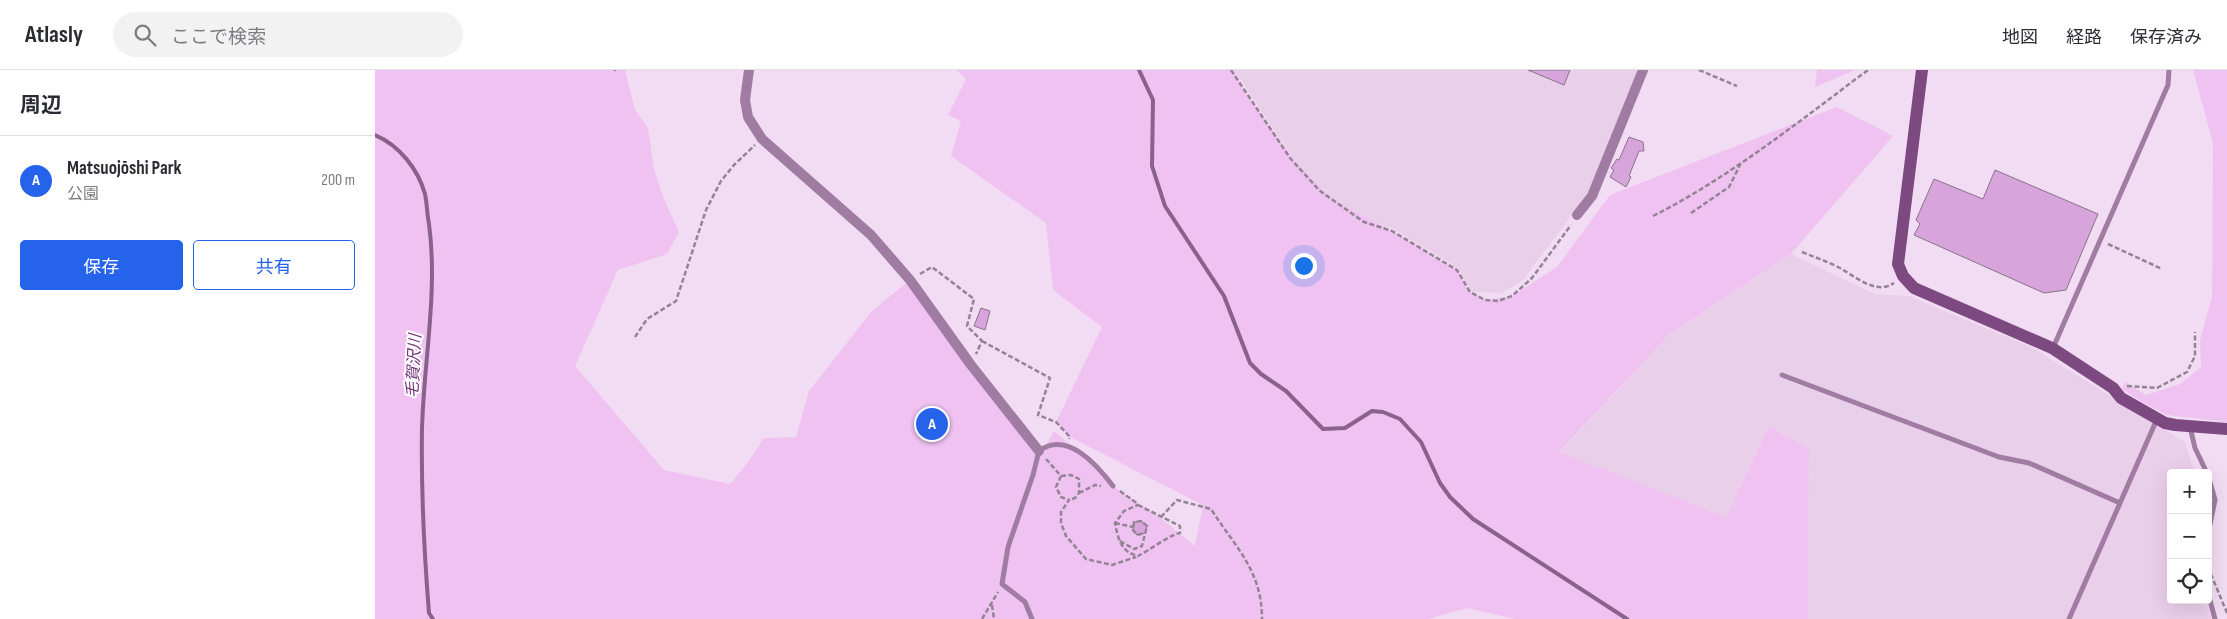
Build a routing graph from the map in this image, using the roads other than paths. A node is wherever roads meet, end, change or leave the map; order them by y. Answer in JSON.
{"nodes":[{"id":1,"x":749,"y":70,"type":"edge"},
{"id":2,"x":1643,"y":70,"type":"edge"},
{"id":3,"x":1922,"y":70,"type":"edge"},
{"id":4,"x":2169,"y":70,"type":"edge"},
{"id":5,"x":1577,"y":215,"type":"road end"},
{"id":6,"x":2053,"y":348,"type":"junction"},
{"id":7,"x":1781,"y":375,"type":"dead end"},
{"id":8,"x":2157,"y":419,"type":"junction"},
{"id":9,"x":2190,"y":426,"type":"junction"},
{"id":10,"x":2227,"y":429,"type":"edge"},
{"id":11,"x":1039,"y":450,"type":"junction"},
{"id":12,"x":2206,"y":469,"type":"edge"},
{"id":13,"x":1113,"y":486,"type":"dead end"},
{"id":14,"x":2212,"y":489,"type":"edge"},
{"id":15,"x":2121,"y":503,"type":"junction"},
{"id":16,"x":2212,"y":515,"type":"edge"},
{"id":17,"x":2211,"y":604,"type":"edge"},
{"id":18,"x":1032,"y":619,"type":"edge"},
{"id":19,"x":2069,"y":619,"type":"edge"},
{"id":20,"x":2215,"y":619,"type":"edge"}],
"edges":[{"from":1,"to":11,"type":"street"},
{"from":2,"to":5,"type":"street"},
{"from":3,"to":6,"type":"street"},
{"from":4,"to":6,"type":"lane"},
{"from":6,"to":8,"type":"street"},
{"from":7,"to":15,"type":"lane"},
{"from":8,"to":9,"type":"street"},
{"from":8,"to":15,"type":"lane"},
{"from":9,"to":10,"type":"street"},
{"from":9,"to":12,"type":"lane"},
{"from":11,"to":13,"type":"lane"},
{"from":11,"to":18,"type":"lane"},
{"from":14,"to":16,"type":"lane"},
{"from":15,"to":19,"type":"lane"},
{"from":17,"to":20,"type":"lane"}]}
